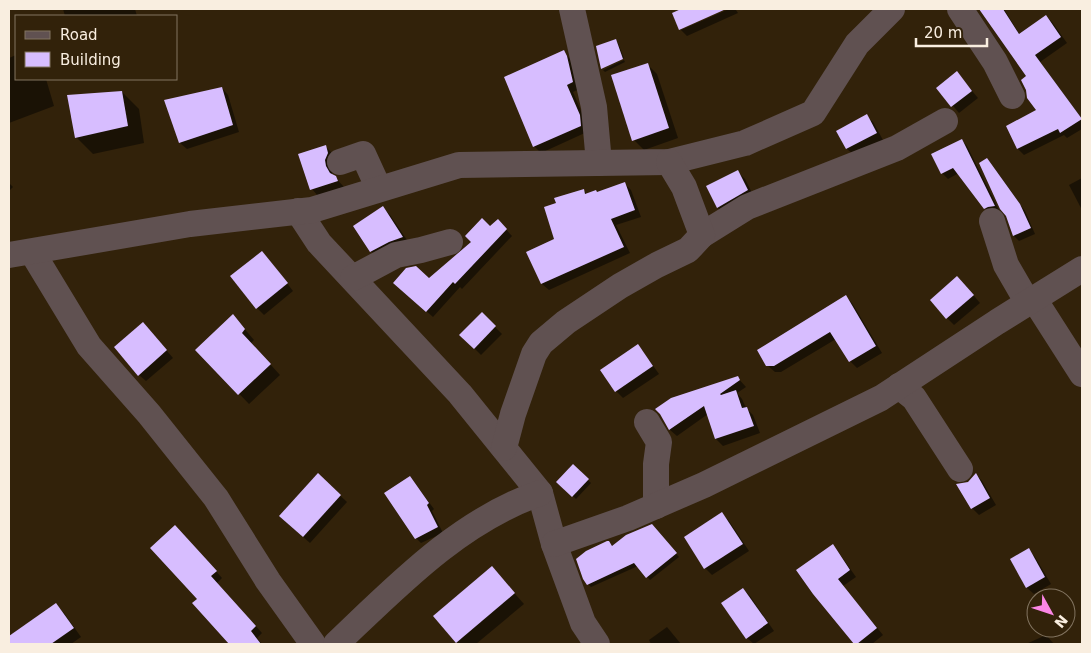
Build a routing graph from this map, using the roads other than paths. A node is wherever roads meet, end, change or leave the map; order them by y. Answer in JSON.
{"nodes":[{"id":1,"x":572,"y":9,"type":"edge"},
{"id":2,"x":892,"y":9,"type":"edge"},
{"id":3,"x":960,"y":9,"type":"edge"},
{"id":4,"x":1012,"y":96,"type":"dead end"},
{"id":5,"x":945,"y":121,"type":"dead end"},
{"id":6,"x":340,"y":162,"type":"dead end"},
{"id":7,"x":669,"y":162,"type":"junction"},
{"id":8,"x":599,"y":163,"type":"junction"},
{"id":9,"x":379,"y":189,"type":"junction"},
{"id":10,"x":298,"y":211,"type":"junction"},
{"id":11,"x":992,"y":221,"type":"dead end"},
{"id":12,"x":702,"y":235,"type":"junction"},
{"id":13,"x":450,"y":242,"type":"dead end"},
{"id":14,"x":20,"y":253,"type":"edge"},
{"id":15,"x":1082,"y":269,"type":"edge"},
{"id":16,"x":353,"y":278,"type":"junction"},
{"id":17,"x":1031,"y":301,"type":"junction"},
{"id":18,"x":1082,"y":374,"type":"edge"},
{"id":19,"x":900,"y":386,"type":"junction"},
{"id":20,"x":647,"y":422,"type":"dead end"},
{"id":21,"x":504,"y":448,"type":"junction"},
{"id":22,"x":960,"y":469,"type":"dead end"},
{"id":23,"x":540,"y":493,"type":"junction"},
{"id":24,"x":656,"y":506,"type":"junction"},
{"id":25,"x":554,"y":544,"type":"junction"},
{"id":26,"x":313,"y":644,"type":"edge"},
{"id":27,"x":336,"y":644,"type":"edge"},
{"id":28,"x":596,"y":644,"type":"edge"}],
"edges":[{"from":1,"to":8,"type":"street"},
{"from":2,"to":7,"type":"street"},
{"from":3,"to":4,"type":"street"},
{"from":5,"to":12,"type":"street"},
{"from":6,"to":9,"type":"street"},
{"from":7,"to":8,"type":"street"},
{"from":7,"to":12,"type":"street"},
{"from":8,"to":9,"type":"street"},
{"from":9,"to":10,"type":"street"},
{"from":10,"to":14,"type":"street"},
{"from":10,"to":16,"type":"street"},
{"from":11,"to":17,"type":"street"},
{"from":12,"to":21,"type":"street"},
{"from":13,"to":16,"type":"street"},
{"from":14,"to":26,"type":"street"},
{"from":15,"to":17,"type":"street"},
{"from":16,"to":21,"type":"street"},
{"from":17,"to":18,"type":"street"},
{"from":17,"to":19,"type":"street"},
{"from":19,"to":22,"type":"street"},
{"from":19,"to":24,"type":"street"},
{"from":20,"to":24,"type":"street"},
{"from":21,"to":23,"type":"street"},
{"from":23,"to":25,"type":"street"},
{"from":23,"to":27,"type":"street"},
{"from":24,"to":25,"type":"street"},
{"from":25,"to":28,"type":"street"}]}
